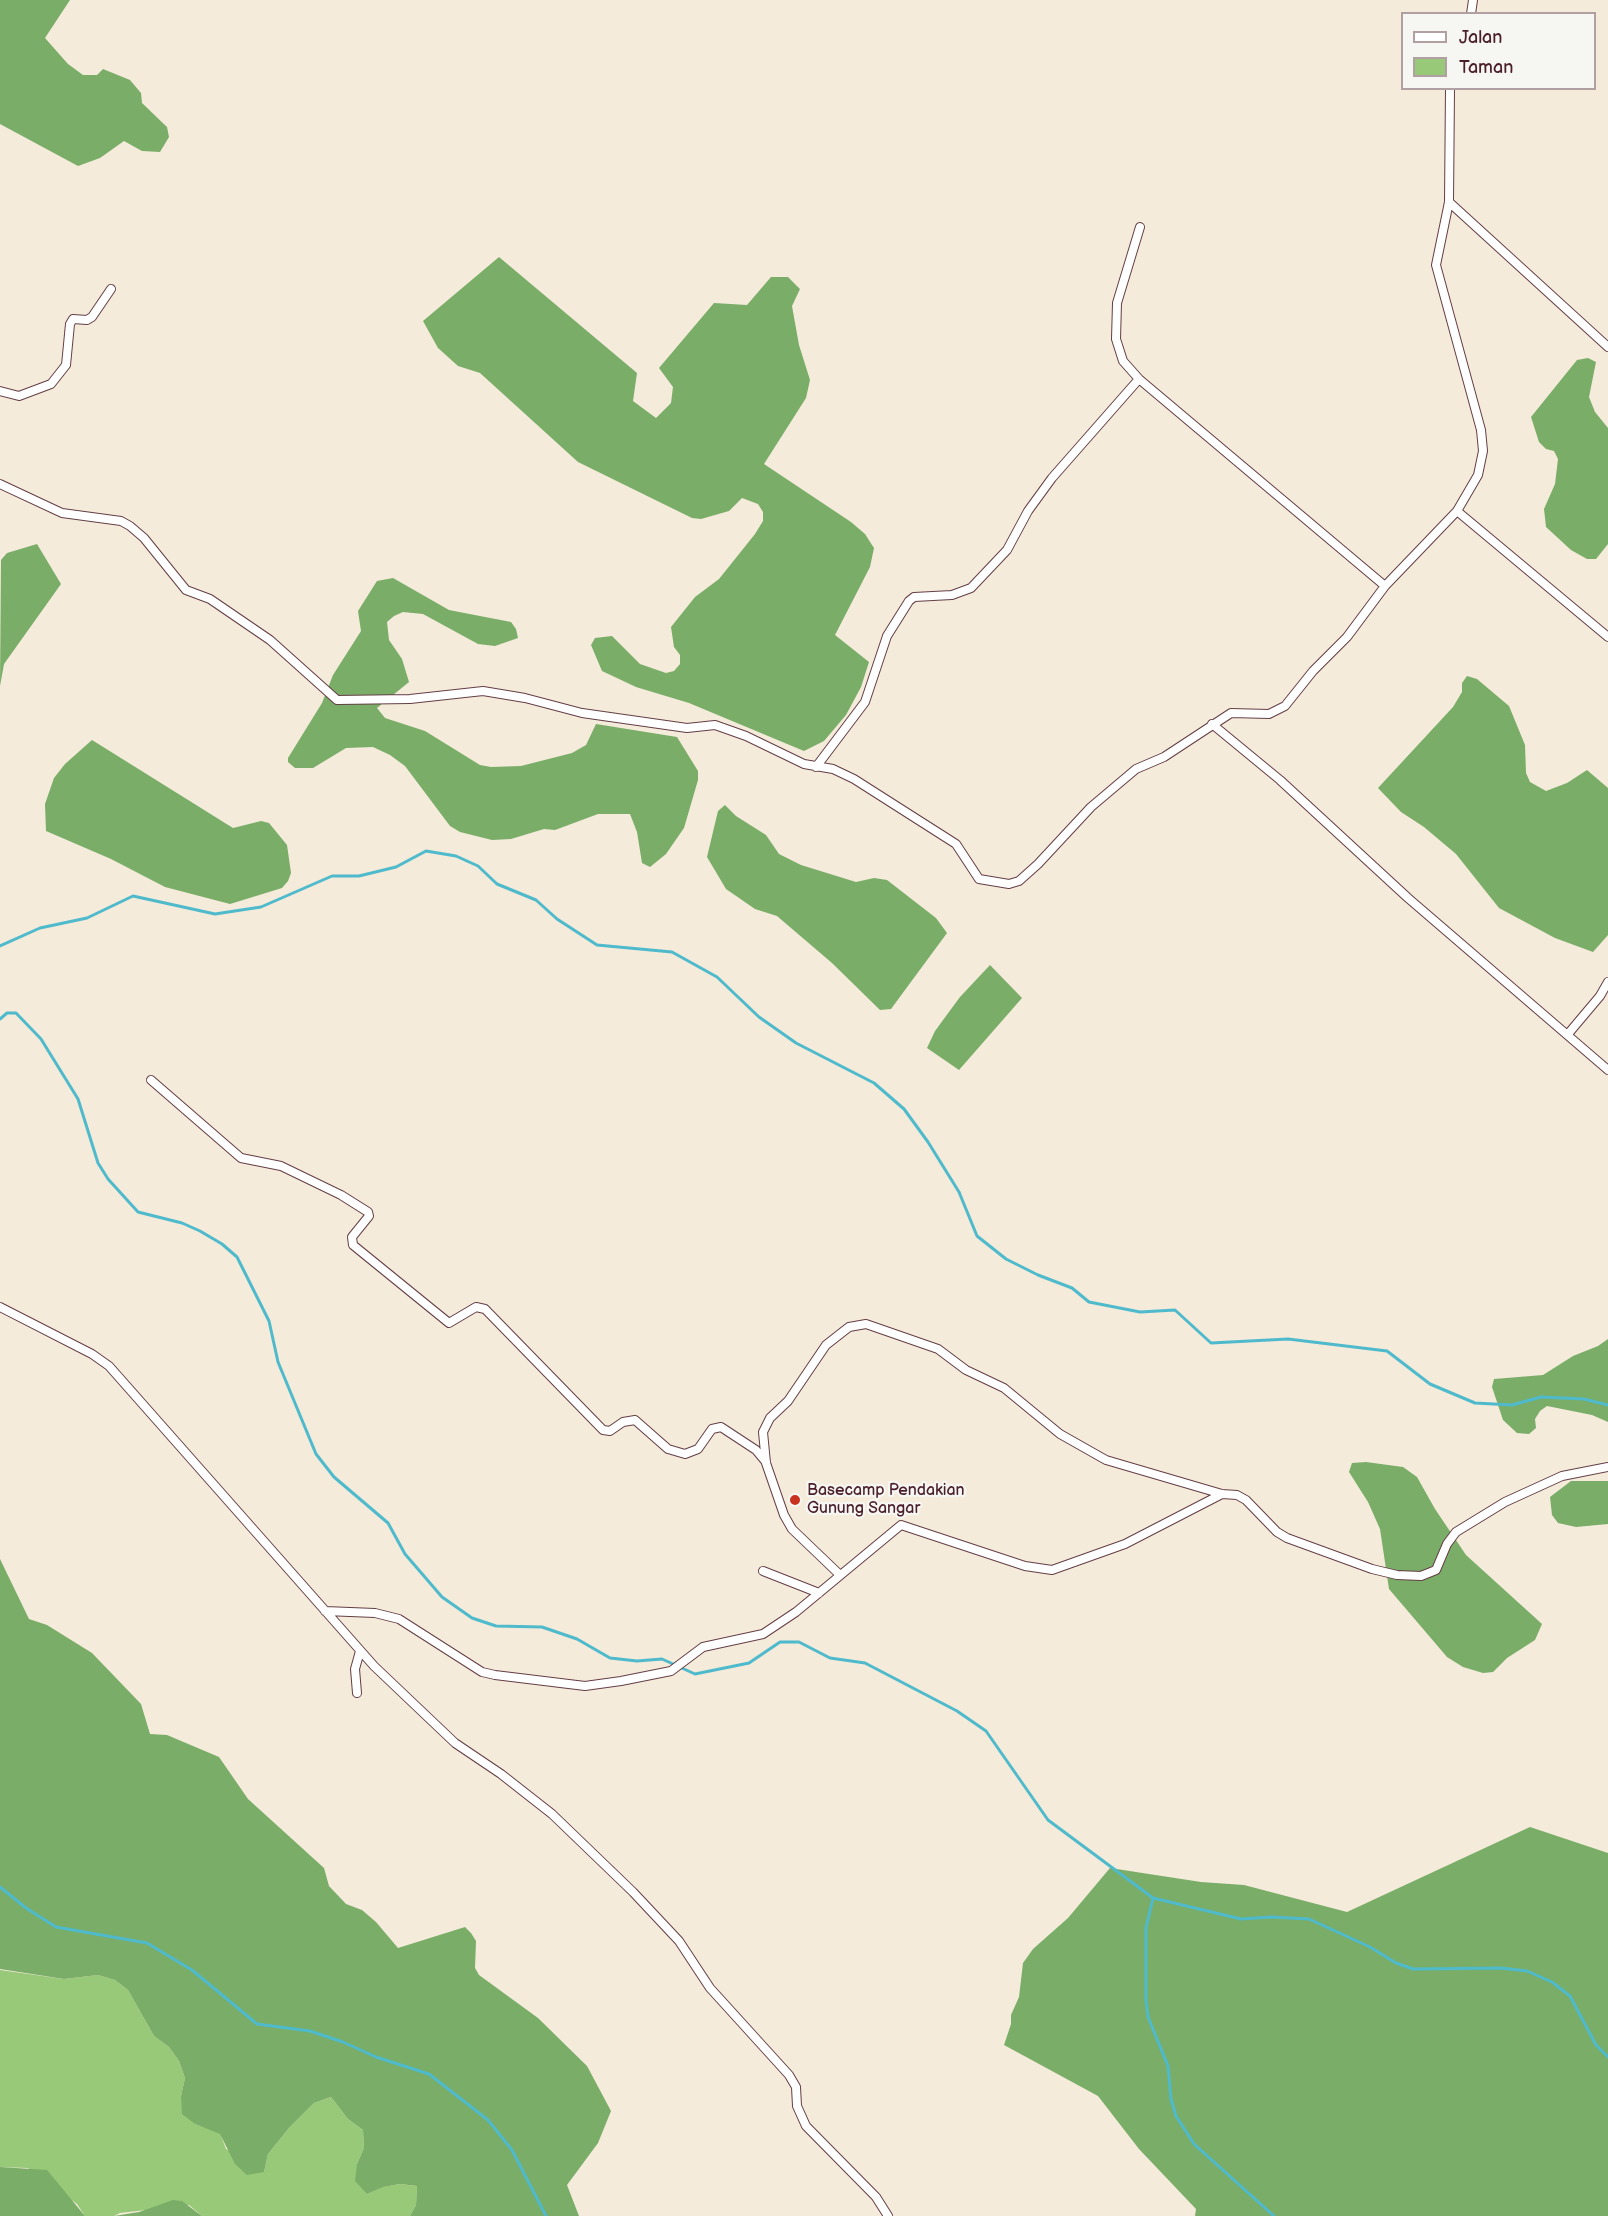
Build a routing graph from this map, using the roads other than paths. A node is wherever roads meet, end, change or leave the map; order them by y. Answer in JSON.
{"nodes":[{"id":1,"x":1450,"y":90,"type":"edge"},
{"id":2,"x":1449,"y":202,"type":"junction"},
{"id":3,"x":1140,"y":227,"type":"dead end"},
{"id":4,"x":111,"y":289,"type":"dead end"},
{"id":5,"x":1608,"y":347,"type":"edge"},
{"id":6,"x":1139,"y":379,"type":"junction"},
{"id":7,"x":0,"y":391,"type":"edge"},
{"id":8,"x":0,"y":484,"type":"edge"},
{"id":9,"x":1457,"y":511,"type":"junction"},
{"id":10,"x":1385,"y":586,"type":"junction"},
{"id":11,"x":1608,"y":637,"type":"edge"},
{"id":12,"x":1212,"y":724,"type":"junction"},
{"id":13,"x":816,"y":767,"type":"junction"},
{"id":14,"x":1608,"y":982,"type":"edge"},
{"id":15,"x":1568,"y":1035,"type":"junction"},
{"id":16,"x":1608,"y":1070,"type":"edge"},
{"id":17,"x":151,"y":1080,"type":"dead end"},
{"id":18,"x":0,"y":1306,"type":"edge"},
{"id":19,"x":766,"y":1463,"type":"junction"},
{"id":20,"x":1608,"y":1467,"type":"edge"},
{"id":21,"x":1222,"y":1494,"type":"junction"},
{"id":22,"x":763,"y":1571,"type":"dead end"},
{"id":23,"x":839,"y":1574,"type":"junction"},
{"id":24,"x":819,"y":1593,"type":"junction"},
{"id":25,"x":325,"y":1611,"type":"junction"},
{"id":26,"x":360,"y":1651,"type":"junction"},
{"id":27,"x":357,"y":1693,"type":"dead end"},
{"id":28,"x":888,"y":2216,"type":"edge"}],
"edges":[{"from":1,"to":2,"type":"street"},
{"from":2,"to":5,"type":"street"},
{"from":2,"to":9,"type":"street"},
{"from":3,"to":6,"type":"street"},
{"from":4,"to":7,"type":"street"},
{"from":6,"to":10,"type":"street"},
{"from":6,"to":13,"type":"street"},
{"from":8,"to":13,"type":"street"},
{"from":9,"to":10,"type":"street"},
{"from":9,"to":11,"type":"street"},
{"from":10,"to":12,"type":"street"},
{"from":12,"to":13,"type":"street"},
{"from":12,"to":15,"type":"street"},
{"from":14,"to":15,"type":"street"},
{"from":15,"to":16,"type":"street"},
{"from":17,"to":19,"type":"street"},
{"from":18,"to":25,"type":"street"},
{"from":19,"to":21,"type":"street"},
{"from":19,"to":23,"type":"street"},
{"from":20,"to":21,"type":"street"},
{"from":21,"to":23,"type":"street"},
{"from":22,"to":24,"type":"street"},
{"from":23,"to":24,"type":"street"},
{"from":24,"to":25,"type":"street"},
{"from":25,"to":26,"type":"street"},
{"from":26,"to":27,"type":"street"},
{"from":26,"to":28,"type":"street"}]}
